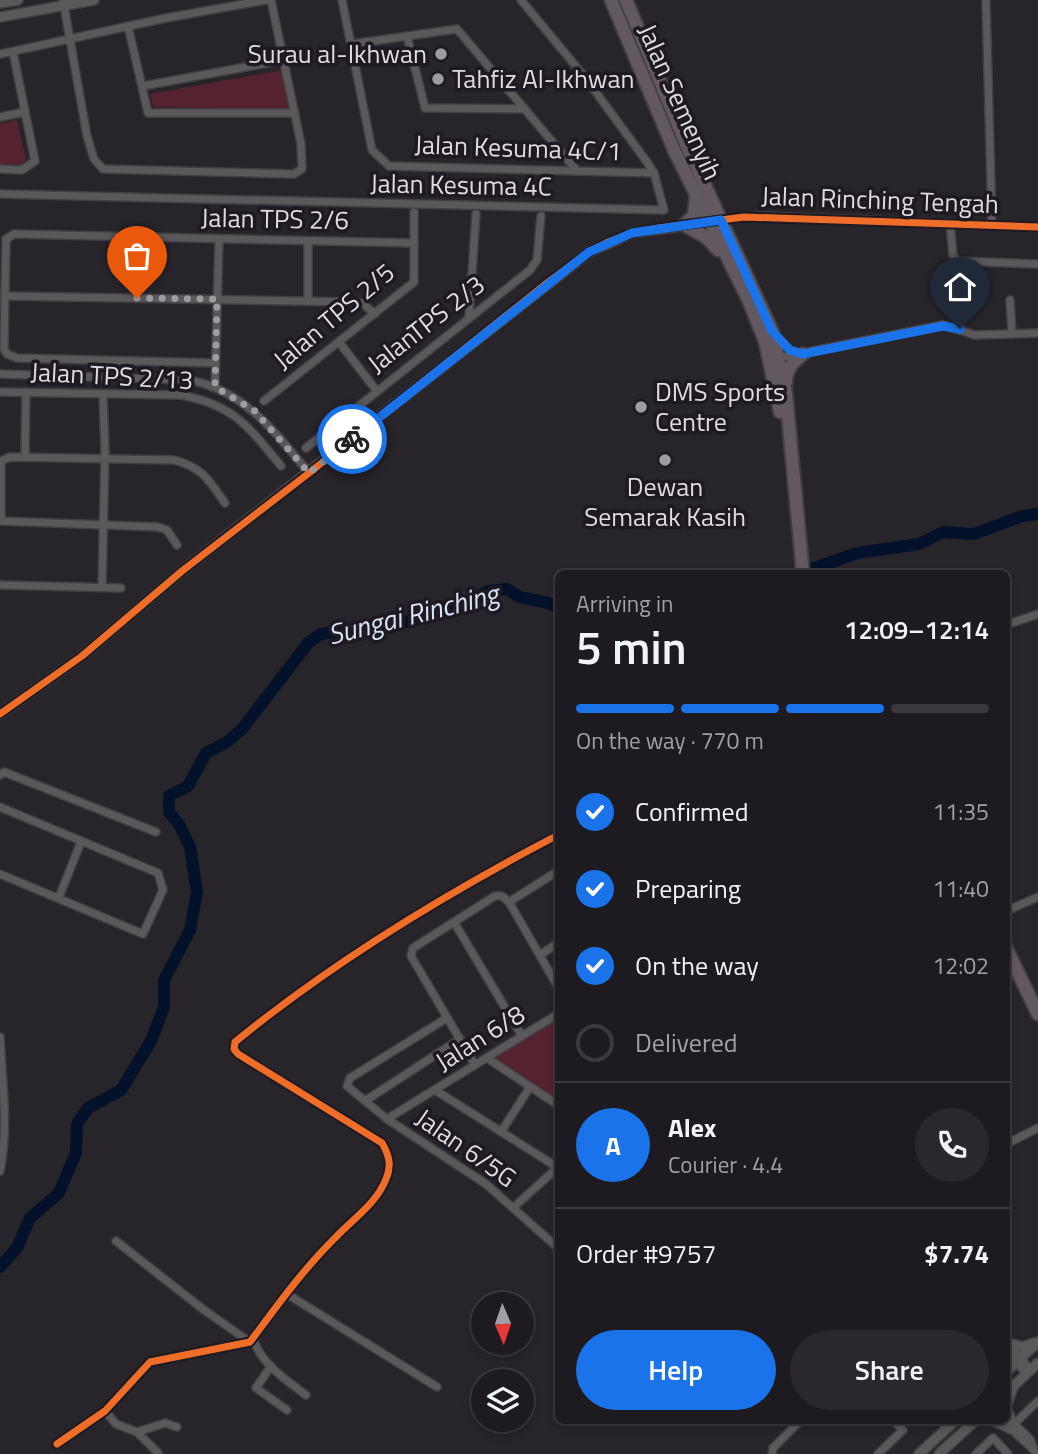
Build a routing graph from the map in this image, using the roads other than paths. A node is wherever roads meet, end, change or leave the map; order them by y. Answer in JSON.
{"nodes":[{"id":1,"x":19,"y":0,"type":"edge"},
{"id":2,"x":94,"y":0,"type":"edge"},
{"id":3,"x":268,"y":0,"type":"edge"},
{"id":4,"x":342,"y":0,"type":"edge"},
{"id":5,"x":521,"y":0,"type":"edge"},
{"id":6,"x":610,"y":0,"type":"edge"},
{"id":7,"x":627,"y":0,"type":"edge"},
{"id":8,"x":986,"y":0,"type":"edge"},
{"id":9,"x":63,"y":3,"type":"edge"},
{"id":10,"x":0,"y":4,"type":"edge"},
{"id":11,"x":0,"y":18,"type":"edge"},
{"id":12,"x":128,"y":26,"type":"junction"},
{"id":13,"x":407,"y":36,"type":"junction"},
{"id":14,"x":70,"y":38,"type":"junction"},
{"id":15,"x":352,"y":44,"type":"junction"},
{"id":16,"x":13,"y":52,"type":"junction"},
{"id":17,"x":0,"y":54,"type":"edge"},
{"id":18,"x":284,"y":60,"type":"junction"},
{"id":19,"x":143,"y":86,"type":"junction"},
{"id":20,"x":525,"y":110,"type":"junction"},
{"id":21,"x":25,"y":113,"type":"junction"},
{"id":22,"x":295,"y":113,"type":"junction"},
{"id":23,"x":0,"y":117,"type":"edge"},
{"id":24,"x":0,"y":169,"type":"edge"},
{"id":25,"x":577,"y":171,"type":"junction"},
{"id":26,"x":654,"y":173,"type":"junction"},
{"id":27,"x":0,"y":194,"type":"edge"},
{"id":28,"x":696,"y":195,"type":"junction"},
{"id":29,"x":414,"y":212,"type":"dead end"},
{"id":30,"x":476,"y":214,"type":"dead end"},
{"id":31,"x":541,"y":216,"type":"dead end"},
{"id":32,"x":715,"y":221,"type":"junction"},
{"id":33,"x":950,"y":223,"type":"junction"},
{"id":34,"x":684,"y":225,"type":"junction"},
{"id":35,"x":992,"y":225,"type":"junction"},
{"id":36,"x":1038,"y":227,"type":"edge"},
{"id":37,"x":219,"y":239,"type":"junction"},
{"id":38,"x":308,"y":241,"type":"junction"},
{"id":39,"x":414,"y":243,"type":"junction"},
{"id":40,"x":1038,"y":264,"type":"edge"},
{"id":41,"x":736,"y":273,"type":"junction"},
{"id":42,"x":5,"y":296,"type":"junction"},
{"id":43,"x":217,"y":299,"type":"junction"},
{"id":44,"x":1010,"y":300,"type":"dead end"},
{"id":45,"x":308,"y":301,"type":"junction"},
{"id":46,"x":958,"y":303,"type":"dead end"},
{"id":47,"x":375,"y":314,"type":"junction"},
{"id":48,"x":469,"y":317,"type":"junction"},
{"id":49,"x":960,"y":329,"type":"junction"},
{"id":50,"x":772,"y":331,"type":"junction"},
{"id":51,"x":1038,"y":333,"type":"edge"},
{"id":52,"x":1012,"y":334,"type":"junction"},
{"id":53,"x":339,"y":342,"type":"junction"},
{"id":54,"x":775,"y":358,"type":"junction"},
{"id":55,"x":798,"y":358,"type":"junction"},
{"id":56,"x":215,"y":363,"type":"junction"},
{"id":57,"x":0,"y":374,"type":"edge"},
{"id":58,"x":215,"y":387,"type":"junction"},
{"id":59,"x":376,"y":390,"type":"junction"},
{"id":60,"x":0,"y":392,"type":"edge"},
{"id":61,"x":26,"y":392,"type":"junction"},
{"id":62,"x":103,"y":394,"type":"junction"},
{"id":63,"x":786,"y":394,"type":"junction"},
{"id":64,"x":264,"y":401,"type":"dead end"},
{"id":65,"x":306,"y":448,"type":"dead end"},
{"id":66,"x":25,"y":457,"type":"junction"},
{"id":67,"x":105,"y":459,"type":"junction"},
{"id":68,"x":281,"y":466,"type":"dead end"},
{"id":69,"x":309,"y":473,"type":"junction"},
{"id":70,"x":225,"y":503,"type":"dead end"},
{"id":71,"x":1,"y":521,"type":"edge"},
{"id":72,"x":103,"y":524,"type":"junction"},
{"id":73,"x":798,"y":527,"type":"junction"},
{"id":74,"x":177,"y":545,"type":"dead end"},
{"id":75,"x":802,"y":570,"type":"edge"},
{"id":76,"x":0,"y":585,"type":"edge"},
{"id":77,"x":102,"y":587,"type":"junction"},
{"id":78,"x":121,"y":588,"type":"dead end"},
{"id":79,"x":1038,"y":614,"type":"edge"},
{"id":80,"x":1010,"y":624,"type":"edge"},
{"id":81,"x":0,"y":714,"type":"edge"},
{"id":82,"x":0,"y":775,"type":"edge"},
{"id":83,"x":0,"y":807,"type":"edge"},
{"id":84,"x":156,"y":832,"type":"dead end"},
{"id":85,"x":555,"y":837,"type":"edge"},
{"id":86,"x":81,"y":842,"type":"junction"},
{"id":87,"x":0,"y":874,"type":"edge"},
{"id":88,"x":555,"y":874,"type":"edge"},
{"id":89,"x":59,"y":897,"type":"junction"},
{"id":90,"x":1038,"y":897,"type":"edge"},
{"id":91,"x":509,"y":902,"type":"junction"},
{"id":92,"x":1010,"y":909,"type":"edge"},
{"id":93,"x":454,"y":922,"type":"junction"},
{"id":94,"x":555,"y":945,"type":"edge"},
{"id":95,"x":540,"y":955,"type":"junction"},
{"id":96,"x":1010,"y":956,"type":"edge"},
{"id":97,"x":555,"y":978,"type":"edge"},
{"id":98,"x":1038,"y":1014,"type":"edge"},
{"id":99,"x":555,"y":1016,"type":"edge"},
{"id":100,"x":447,"y":1018,"type":"junction"},
{"id":101,"x":522,"y":1036,"type":"junction"},
{"id":102,"x":0,"y":1037,"type":"edge"},
{"id":103,"x":460,"y":1039,"type":"junction"},
{"id":104,"x":1,"y":1058,"type":"edge"},
{"id":105,"x":487,"y":1058,"type":"junction"},
{"id":106,"x":475,"y":1065,"type":"junction"},
{"id":107,"x":530,"y":1087,"type":"junction"},
{"id":108,"x":435,"y":1090,"type":"junction"},
{"id":109,"x":365,"y":1101,"type":"junction"},
{"id":110,"x":555,"y":1103,"type":"edge"},
{"id":111,"x":387,"y":1119,"type":"junction"},
{"id":112,"x":2,"y":1123,"type":"edge"},
{"id":113,"x":1035,"y":1130,"type":"edge"},
{"id":114,"x":501,"y":1132,"type":"junction"},
{"id":115,"x":1010,"y":1139,"type":"edge"},
{"id":116,"x":555,"y":1165,"type":"edge"},
{"id":117,"x":555,"y":1170,"type":"edge"},
{"id":118,"x":0,"y":1171,"type":"edge"},
{"id":119,"x":514,"y":1207,"type":"junction"},
{"id":120,"x":116,"y":1241,"type":"dead end"},
{"id":121,"x":555,"y":1243,"type":"edge"},
{"id":122,"x":286,"y":1294,"type":"junction"},
{"id":123,"x":252,"y":1340,"type":"junction"},
{"id":124,"x":1038,"y":1341,"type":"edge"},
{"id":125,"x":1010,"y":1343,"type":"edge"},
{"id":126,"x":1010,"y":1348,"type":"edge"},
{"id":127,"x":1010,"y":1354,"type":"edge"},
{"id":128,"x":1018,"y":1360,"type":"junction"},
{"id":129,"x":271,"y":1366,"type":"junction"},
{"id":130,"x":1010,"y":1368,"type":"edge"},
{"id":131,"x":1032,"y":1369,"type":"edge"},
{"id":132,"x":437,"y":1387,"type":"dead end"},
{"id":133,"x":1010,"y":1389,"type":"edge"},
{"id":134,"x":306,"y":1395,"type":"dead end"},
{"id":135,"x":1038,"y":1401,"type":"edge"},
{"id":136,"x":287,"y":1410,"type":"dead end"},
{"id":137,"x":105,"y":1411,"type":"junction"},
{"id":138,"x":1010,"y":1421,"type":"edge"},
{"id":139,"x":1010,"y":1423,"type":"edge"},
{"id":140,"x":797,"y":1424,"type":"edge"},
{"id":141,"x":897,"y":1424,"type":"edge"},
{"id":142,"x":952,"y":1424,"type":"edge"},
{"id":143,"x":972,"y":1424,"type":"edge"},
{"id":144,"x":978,"y":1424,"type":"edge"},
{"id":145,"x":177,"y":1427,"type":"dead end"},
{"id":146,"x":967,"y":1428,"type":"junction"},
{"id":147,"x":137,"y":1432,"type":"junction"},
{"id":148,"x":57,"y":1444,"type":"dead end"},
{"id":149,"x":1036,"y":1452,"type":"edge"},
{"id":150,"x":158,"y":1453,"type":"edge"},
{"id":151,"x":772,"y":1454,"type":"edge"},
{"id":152,"x":878,"y":1454,"type":"edge"},
{"id":153,"x":919,"y":1454,"type":"edge"},
{"id":154,"x":939,"y":1454,"type":"edge"},
{"id":155,"x":976,"y":1454,"type":"edge"},
{"id":156,"x":1008,"y":1454,"type":"edge"}],
"edges":[{"from":1,"to":10,"type":"street"},
{"from":2,"to":9,"type":"street"},
{"from":3,"to":12,"type":"street"},
{"from":3,"to":18,"type":"street"},
{"from":4,"to":15,"type":"street","name":"Jalan Kesuma 4C/1"},
{"from":5,"to":26,"type":"street","name":"Jalan Kesuma 4C"},
{"from":6,"to":28,"type":"main road","name":"Jalan Semenyih"},
{"from":7,"to":32,"type":"main road","name":"Jalan Semenyih"},
{"from":8,"to":35,"type":"street"},
{"from":9,"to":11,"type":"street"},
{"from":9,"to":14,"type":"street"},
{"from":12,"to":14,"type":"street"},
{"from":12,"to":19,"type":"street"},
{"from":13,"to":15,"type":"street"},
{"from":13,"to":20,"type":"street"},
{"from":13,"to":20,"type":"street"},
{"from":14,"to":16,"type":"street"},
{"from":14,"to":22,"type":"street"},
{"from":15,"to":25,"type":"street","name":"Jalan Kesuma 4C/1"},
{"from":16,"to":17,"type":"street"},
{"from":16,"to":21,"type":"street"},
{"from":18,"to":19,"type":"street"},
{"from":18,"to":22,"type":"street"},
{"from":19,"to":22,"type":"street"},
{"from":20,"to":25,"type":"street"},
{"from":21,"to":23,"type":"street"},
{"from":21,"to":24,"type":"street"},
{"from":25,"to":26,"type":"street","name":"Jalan Kesuma 4C/1"},
{"from":26,"to":27,"type":"street","name":"Jalan Kesuma 4C"},
{"from":28,"to":32,"type":"main road","name":"Jalan Semenyih"},
{"from":28,"to":34,"type":"main road"},
{"from":29,"to":39,"type":"street","name":"Jalan TPS 2/5"},
{"from":30,"to":48,"type":"street"},
{"from":31,"to":48,"type":"street","name":"JalanTPS 2/3"},
{"from":32,"to":33,"type":"street","name":"Jalan Rinching Tengah"},
{"from":32,"to":34,"type":"street"},
{"from":32,"to":41,"type":"main road","name":"Jalan Semenyih"},
{"from":32,"to":50,"type":"main road","name":"Jalan Semenyih"},
{"from":33,"to":35,"type":"street","name":"Jalan Rinching Tengah"},
{"from":33,"to":40,"type":"street"},
{"from":34,"to":41,"type":"main road"},
{"from":34,"to":69,"type":"street"},
{"from":35,"to":36,"type":"street","name":"Jalan Rinching Tengah"},
{"from":37,"to":38,"type":"street","name":"Jalan TPS 2/6"},
{"from":37,"to":42,"type":"street","name":"Jalan TPS 2/6"},
{"from":37,"to":43,"type":"street"},
{"from":38,"to":39,"type":"street","name":"Jalan TPS 2/6"},
{"from":38,"to":45,"type":"street"},
{"from":39,"to":47,"type":"street","name":"Jalan TPS 2/5"},
{"from":41,"to":54,"type":"main road","name":"Jalan Semenyih"},
{"from":42,"to":43,"type":"street"},
{"from":42,"to":56,"type":"street"},
{"from":43,"to":45,"type":"street"},
{"from":43,"to":56,"type":"street"},
{"from":44,"to":52,"type":"street"},
{"from":45,"to":47,"type":"street"},
{"from":46,"to":49,"type":"street"},
{"from":47,"to":53,"type":"street","name":"Jalan TPS 2/5"},
{"from":48,"to":59,"type":"street","name":"JalanTPS 2/3"},
{"from":49,"to":52,"type":"street"},
{"from":49,"to":55,"type":"street"},
{"from":50,"to":54,"type":"main road","name":"Jalan Semenyih"},
{"from":50,"to":55,"type":"main road"},
{"from":51,"to":52,"type":"street"},
{"from":53,"to":59,"type":"street"},
{"from":53,"to":64,"type":"street","name":"Jalan TPS 2/5"},
{"from":54,"to":55,"type":"street"},
{"from":54,"to":63,"type":"main road","name":"Jalan Semenyih"},
{"from":54,"to":73,"type":"main road","name":"Jalan Semenyih"},
{"from":55,"to":63,"type":"main road"},
{"from":56,"to":58,"type":"street"},
{"from":57,"to":58,"type":"street"},
{"from":58,"to":69,"type":"street"},
{"from":59,"to":65,"type":"street","name":"JalanTPS 2/3"},
{"from":60,"to":61,"type":"street","name":"Jalan TPS 2/13"},
{"from":61,"to":62,"type":"street","name":"Jalan TPS 2/13"},
{"from":61,"to":66,"type":"street"},
{"from":62,"to":67,"type":"street"},
{"from":62,"to":68,"type":"street","name":"Jalan TPS 2/13"},
{"from":63,"to":73,"type":"main road","name":"Jalan Semenyih"},
{"from":66,"to":67,"type":"street"},
{"from":66,"to":71,"type":"street"},
{"from":67,"to":70,"type":"street"},
{"from":67,"to":72,"type":"street"},
{"from":69,"to":81,"type":"street"},
{"from":71,"to":72,"type":"street"},
{"from":72,"to":74,"type":"street"},
{"from":72,"to":77,"type":"street"},
{"from":73,"to":75,"type":"main road","name":"Jalan Semenyih"},
{"from":76,"to":77,"type":"street"},
{"from":77,"to":78,"type":"street"},
{"from":79,"to":80,"type":"street"},
{"from":82,"to":84,"type":"street"},
{"from":83,"to":86,"type":"street"},
{"from":85,"to":122,"type":"street"},
{"from":86,"to":89,"type":"street"},
{"from":86,"to":89,"type":"street"},
{"from":87,"to":89,"type":"street"},
{"from":88,"to":91,"type":"street"},
{"from":90,"to":92,"type":"street"},
{"from":91,"to":93,"type":"street"},
{"from":91,"to":95,"type":"street"},
{"from":93,"to":100,"type":"street"},
{"from":93,"to":101,"type":"street"},
{"from":94,"to":95,"type":"street"},
{"from":95,"to":97,"type":"street"},
{"from":96,"to":98,"type":"main road"},
{"from":99,"to":101,"type":"street","name":"Jalan 6/8"},
{"from":100,"to":103,"type":"street"},
{"from":100,"to":109,"type":"street","name":"Jalan 6/5G"},
{"from":101,"to":105,"type":"street","name":"Jalan 6/8"},
{"from":102,"to":104,"type":"street"},
{"from":103,"to":106,"type":"street"},
{"from":103,"to":109,"type":"street"},
{"from":104,"to":112,"type":"street"},
{"from":105,"to":106,"type":"street","name":"Jalan 6/8"},
{"from":105,"to":107,"type":"street"},
{"from":106,"to":108,"type":"street","name":"Jalan 6/8"},
{"from":107,"to":110,"type":"street"},
{"from":107,"to":114,"type":"street"},
{"from":108,"to":111,"type":"street","name":"Jalan 6/8"},
{"from":108,"to":114,"type":"street"},
{"from":109,"to":111,"type":"street","name":"Jalan 6/5G"},
{"from":111,"to":119,"type":"street","name":"Jalan 6/5G"},
{"from":112,"to":118,"type":"street"},
{"from":113,"to":115,"type":"street"},
{"from":114,"to":116,"type":"street"},
{"from":117,"to":119,"type":"street"},
{"from":119,"to":121,"type":"street","name":"Jalan 6/5G"},
{"from":120,"to":123,"type":"street"},
{"from":122,"to":123,"type":"street"},
{"from":122,"to":132,"type":"street"},
{"from":123,"to":129,"type":"street"},
{"from":123,"to":137,"type":"street"},
{"from":124,"to":125,"type":"street"},
{"from":124,"to":128,"type":"street"},
{"from":126,"to":128,"type":"street"},
{"from":127,"to":128,"type":"street"},
{"from":128,"to":130,"type":"street"},
{"from":128,"to":131,"type":"street"},
{"from":129,"to":134,"type":"street"},
{"from":129,"to":136,"type":"street"},
{"from":131,"to":133,"type":"street"},
{"from":135,"to":138,"type":"street"},
{"from":137,"to":147,"type":"street"},
{"from":137,"to":148,"type":"street"},
{"from":139,"to":149,"type":"street"},
{"from":140,"to":151,"type":"street"},
{"from":141,"to":152,"type":"street"},
{"from":142,"to":153,"type":"street"},
{"from":143,"to":146,"type":"street"},
{"from":144,"to":146,"type":"street"},
{"from":145,"to":147,"type":"street"},
{"from":146,"to":154,"type":"street"},
{"from":147,"to":150,"type":"street"},
{"from":155,"to":156,"type":"street"}]}
